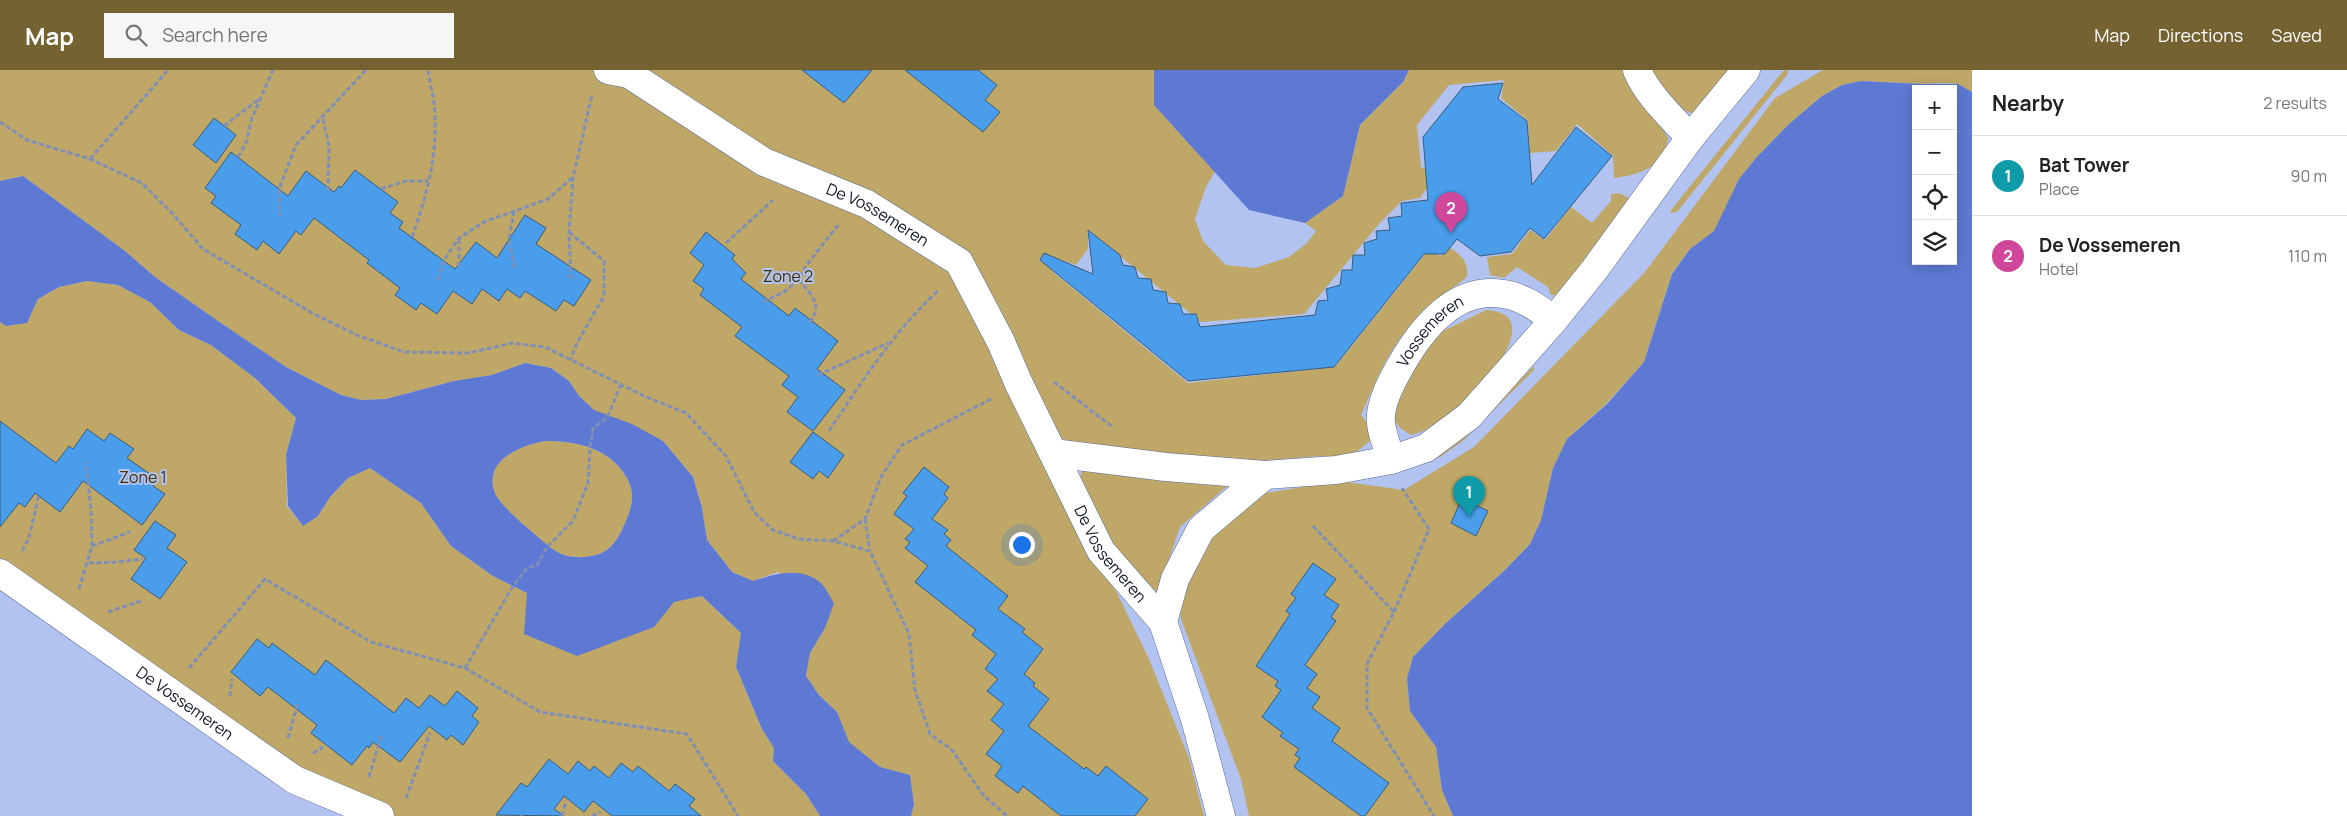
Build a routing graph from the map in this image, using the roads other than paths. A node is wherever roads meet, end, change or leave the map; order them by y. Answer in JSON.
{"nodes":[{"id":1,"x":1637,"y":70,"type":"edge"},
{"id":2,"x":1746,"y":70,"type":"edge"},
{"id":3,"x":601,"y":79,"type":"edge"},
{"id":4,"x":1690,"y":138,"type":"junction"},
{"id":5,"x":1554,"y":320,"type":"junction"},
{"id":6,"x":1053,"y":453,"type":"junction"},
{"id":7,"x":1391,"y":460,"type":"junction"},
{"id":8,"x":1265,"y":475,"type":"junction"},
{"id":9,"x":4,"y":576,"type":"edge"},
{"id":10,"x":1163,"y":622,"type":"junction"},
{"id":11,"x":380,"y":810,"type":"edge"},
{"id":12,"x":1220,"y":816,"type":"edge"}],
"edges":[{"from":1,"to":4,"type":"lane"},
{"from":2,"to":4,"type":"lane"},
{"from":3,"to":6,"type":"lane","name":"De Vossemeren"},
{"from":4,"to":5,"type":"lane"},
{"from":5,"to":7,"type":"lane"},
{"from":5,"to":7,"type":"lane","name":"Vossemeren"},
{"from":6,"to":8,"type":"lane"},
{"from":6,"to":10,"type":"lane","name":"De Vossemeren"},
{"from":7,"to":8,"type":"lane"},
{"from":8,"to":10,"type":"lane","name":"De Vossemeren"},
{"from":9,"to":11,"type":"lane","name":"De Vossemeren"},
{"from":10,"to":12,"type":"lane","name":"De Vossemeren"}]}
